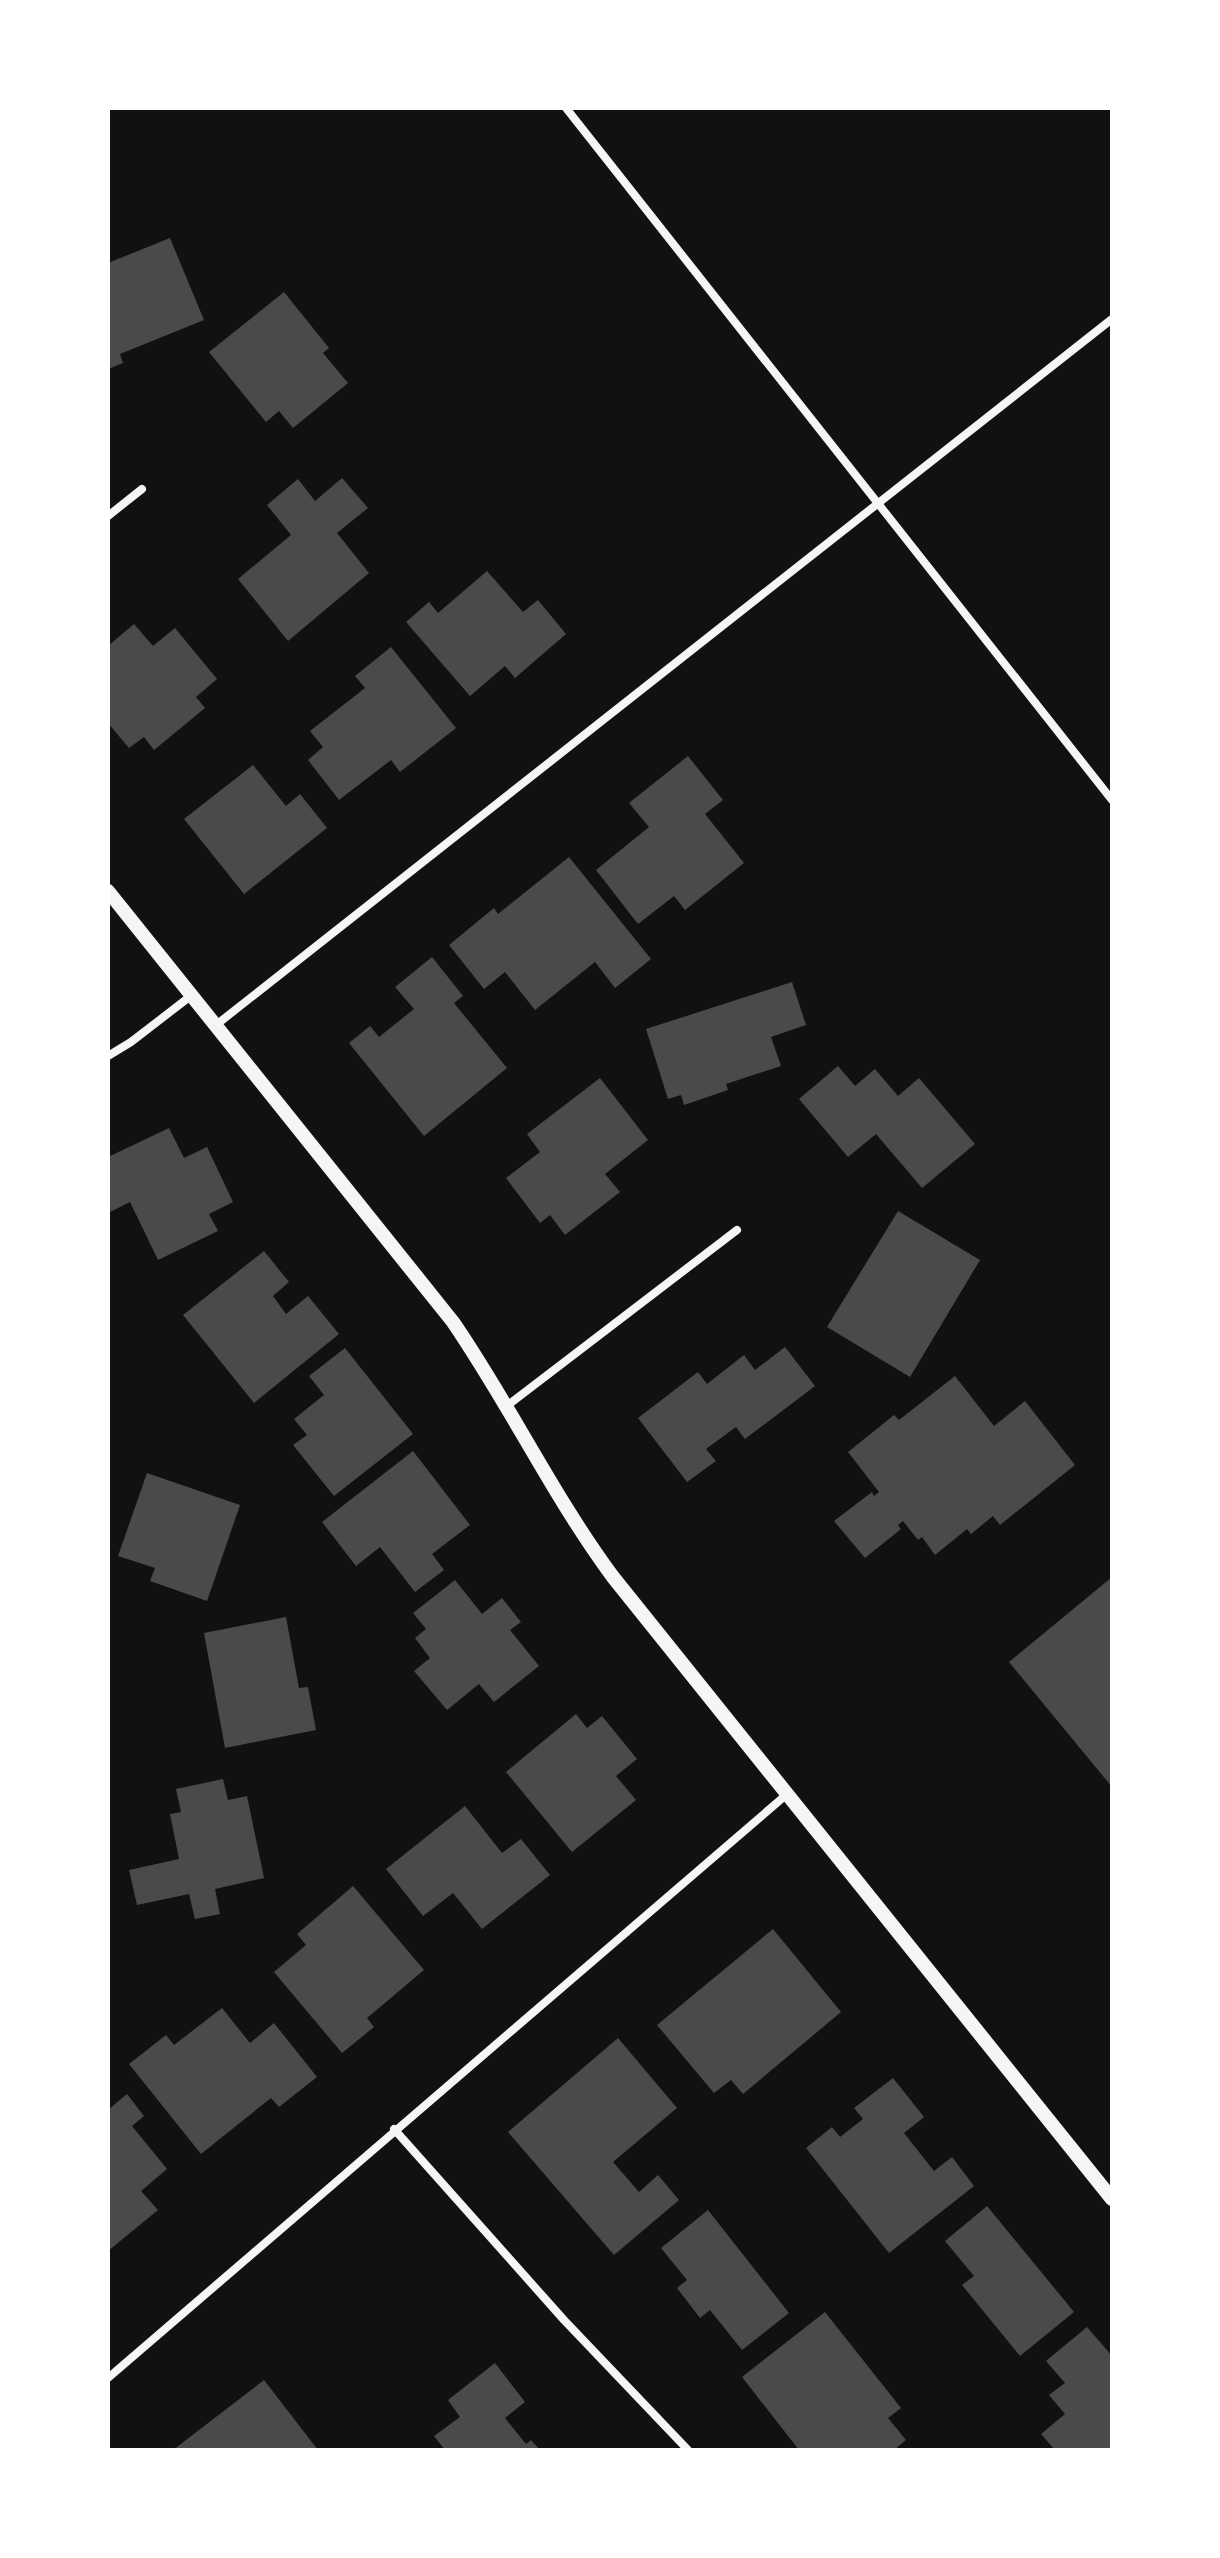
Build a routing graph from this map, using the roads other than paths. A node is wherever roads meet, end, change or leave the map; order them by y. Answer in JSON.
{"nodes":[{"id":1,"x":566,"y":108,"type":"edge"},
{"id":2,"x":1112,"y":319,"type":"edge"},
{"id":3,"x":142,"y":489,"type":"dead end"},
{"id":4,"x":878,"y":503,"type":"junction"},
{"id":5,"x":108,"y":516,"type":"edge"},
{"id":6,"x":1112,"y":800,"type":"edge"},
{"id":7,"x":108,"y":891,"type":"edge"},
{"id":8,"x":192,"y":995,"type":"junction"},
{"id":9,"x":216,"y":1025,"type":"junction"},
{"id":10,"x":108,"y":1056,"type":"edge"},
{"id":11,"x":737,"y":1230,"type":"dead end"},
{"id":12,"x":508,"y":1405,"type":"junction"},
{"id":13,"x":786,"y":1795,"type":"junction"},
{"id":14,"x":394,"y":2129,"type":"junction"},
{"id":15,"x":1112,"y":2199,"type":"edge"},
{"id":16,"x":108,"y":2378,"type":"edge"},
{"id":17,"x":688,"y":2450,"type":"edge"}],
"edges":[{"from":1,"to":4,"type":"street"},
{"from":2,"to":4,"type":"street"},
{"from":3,"to":5,"type":"street"},
{"from":4,"to":6,"type":"street"},
{"from":4,"to":9,"type":"street"},
{"from":7,"to":8,"type":"street"},
{"from":8,"to":9,"type":"street"},
{"from":8,"to":10,"type":"street"},
{"from":9,"to":12,"type":"street"},
{"from":11,"to":12,"type":"street"},
{"from":12,"to":13,"type":"street"},
{"from":13,"to":14,"type":"street"},
{"from":13,"to":15,"type":"street"},
{"from":14,"to":16,"type":"street"},
{"from":14,"to":17,"type":"street"}]}
